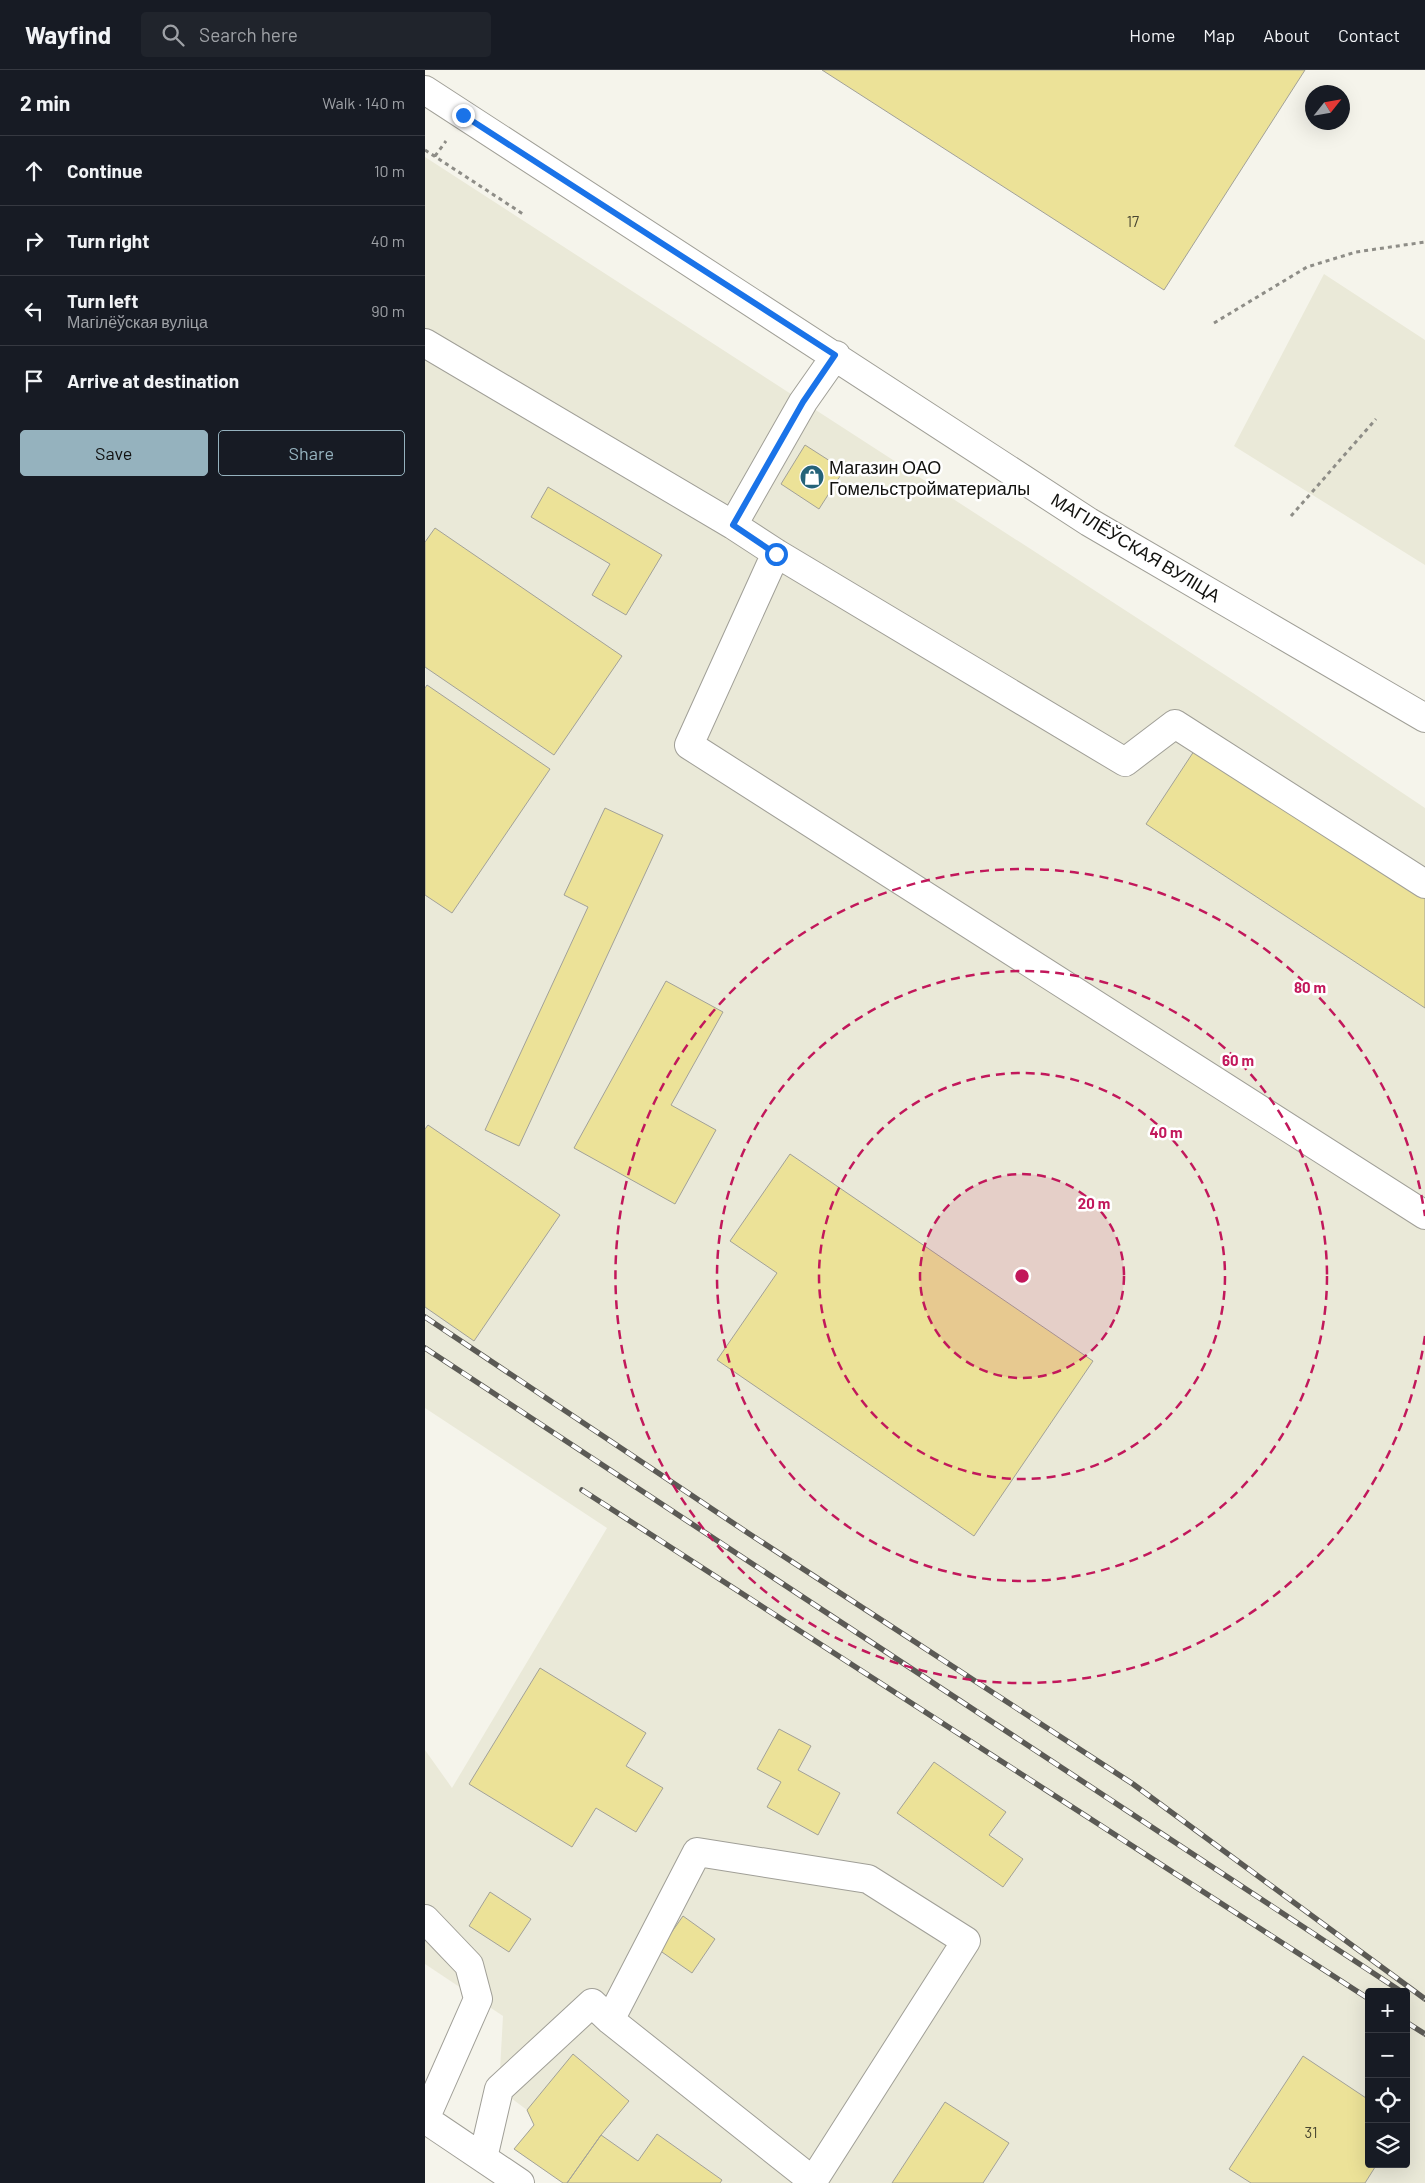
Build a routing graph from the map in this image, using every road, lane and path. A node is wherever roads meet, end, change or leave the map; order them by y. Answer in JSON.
{"nodes":[{"id":1,"x":425,"y":90,"type":"edge"},
{"id":2,"x":425,"y":150,"type":"edge"},
{"id":3,"x":523,"y":214,"type":"dead end"},
{"id":4,"x":1425,"y":242,"type":"edge"},
{"id":5,"x":1214,"y":323,"type":"dead end"},
{"id":6,"x":425,"y":344,"type":"edge"},
{"id":7,"x":835,"y":355,"type":"junction"},
{"id":8,"x":1376,"y":419,"type":"dead end"},
{"id":9,"x":1291,"y":516,"type":"dead end"},
{"id":10,"x":733,"y":525,"type":"junction"},
{"id":11,"x":776,"y":554,"type":"junction"},
{"id":12,"x":1425,"y":718,"type":"edge"},
{"id":13,"x":1425,"y":884,"type":"edge"},
{"id":14,"x":1425,"y":1215,"type":"edge"},
{"id":15,"x":425,"y":1919,"type":"edge"},
{"id":16,"x":609,"y":2020,"type":"junction"},
{"id":17,"x":425,"y":2119,"type":"edge"},
{"id":18,"x":483,"y":2158,"type":"junction"},
{"id":19,"x":520,"y":2183,"type":"edge"}],
"edges":[{"from":1,"to":7,"type":"street","name":"МАГІЛЁЎСКАЯ ВУЛІЦА"},
{"from":2,"to":3,"type":"path"},
{"from":4,"to":5,"type":"path"},
{"from":6,"to":10,"type":"street"},
{"from":7,"to":10,"type":"street"},
{"from":7,"to":12,"type":"street","name":"МАГІЛЁЎСКАЯ ВУЛІЦА"},
{"from":8,"to":9,"type":"path"},
{"from":10,"to":11,"type":"street"},
{"from":11,"to":13,"type":"street"},
{"from":11,"to":14,"type":"street"},
{"from":15,"to":17,"type":"street"},
{"from":16,"to":16,"type":"street"},
{"from":16,"to":18,"type":"street"},
{"from":17,"to":18,"type":"street"},
{"from":18,"to":19,"type":"street"}]}
